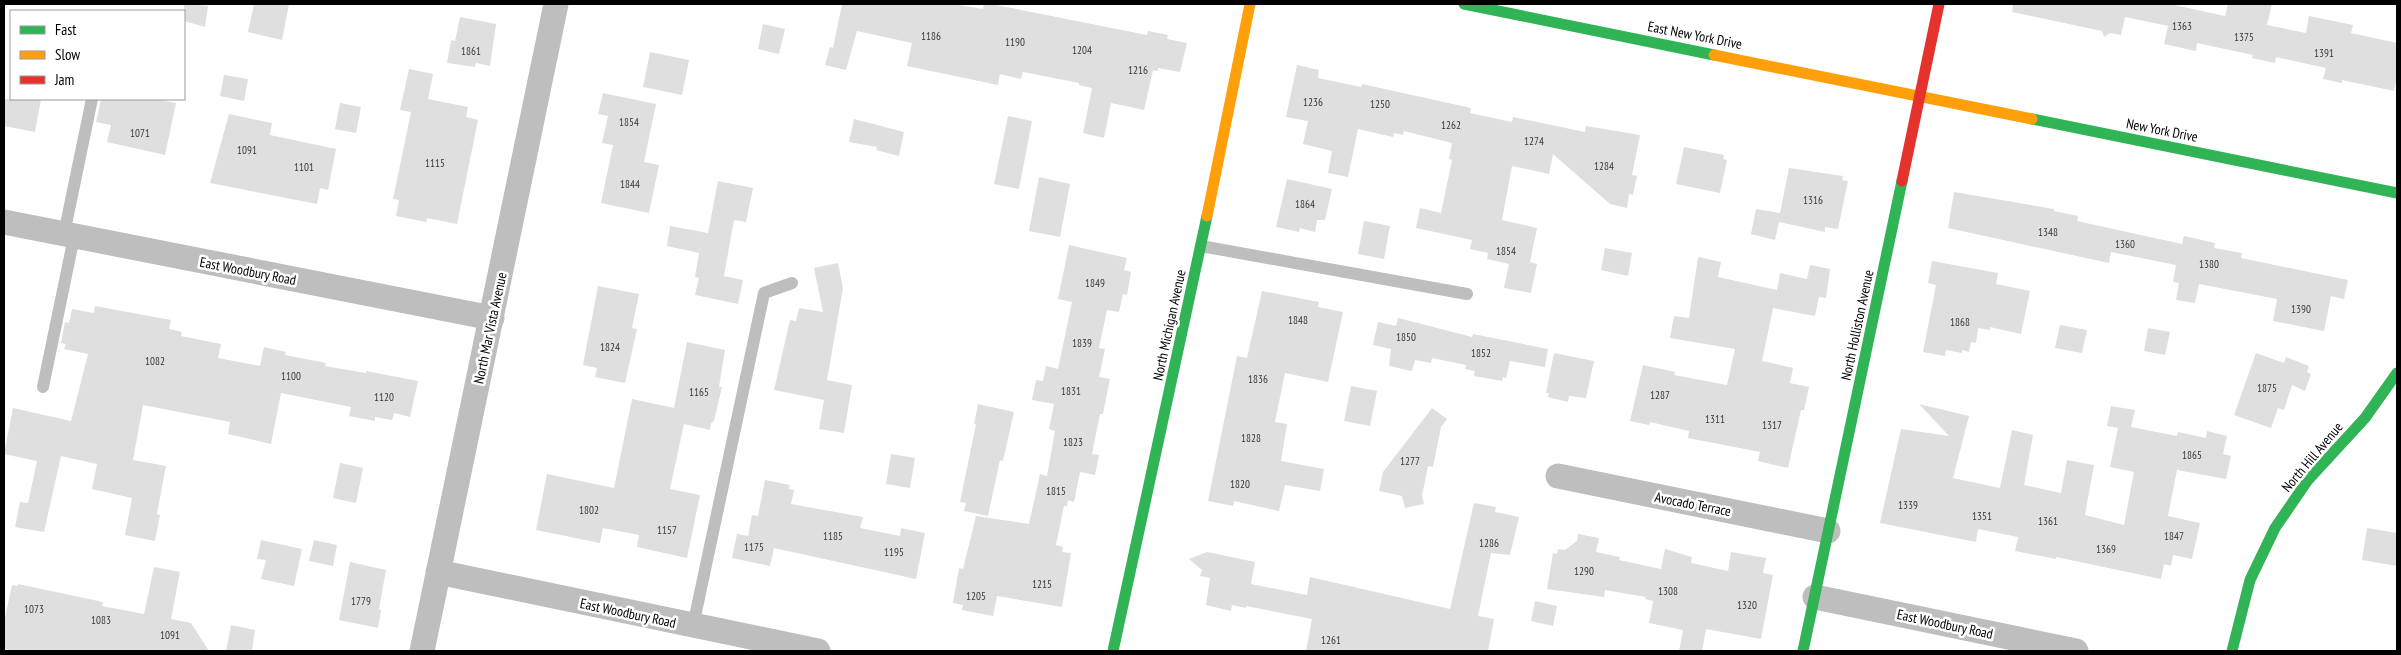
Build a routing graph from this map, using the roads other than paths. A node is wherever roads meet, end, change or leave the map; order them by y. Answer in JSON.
{"nodes":[{"id":1,"x":556,"y":4,"type":"edge"},
{"id":2,"x":1250,"y":4,"type":"edge"},
{"id":3,"x":1464,"y":4,"type":"edge"},
{"id":4,"x":1939,"y":4,"type":"edge"},
{"id":5,"x":1920,"y":96,"type":"junction"},
{"id":6,"x":92,"y":100,"type":"edge"},
{"id":7,"x":2397,"y":193,"type":"edge"},
{"id":8,"x":4,"y":222,"type":"edge"},
{"id":9,"x":69,"y":236,"type":"junction"},
{"id":10,"x":1201,"y":246,"type":"junction"},
{"id":11,"x":792,"y":283,"type":"dead end"},
{"id":12,"x":1467,"y":294,"type":"dead end"},
{"id":13,"x":492,"y":318,"type":"junction"},
{"id":14,"x":2397,"y":373,"type":"edge"},
{"id":15,"x":43,"y":387,"type":"dead end"},
{"id":16,"x":1558,"y":476,"type":"dead end"},
{"id":17,"x":1828,"y":531,"type":"junction"},
{"id":18,"x":438,"y":572,"type":"junction"},
{"id":19,"x":1815,"y":597,"type":"junction"},
{"id":20,"x":693,"y":626,"type":"junction"},
{"id":21,"x":422,"y":651,"type":"edge"},
{"id":22,"x":818,"y":651,"type":"edge"},
{"id":23,"x":1113,"y":651,"type":"edge"},
{"id":24,"x":1803,"y":651,"type":"edge"},
{"id":25,"x":2076,"y":651,"type":"edge"},
{"id":26,"x":2232,"y":651,"type":"edge"}],
"edges":[{"from":1,"to":13,"type":"street","name":"North Mar Vista Avenue"},
{"from":2,"to":10,"type":"street","name":"North Michigan Avenue"},
{"from":3,"to":5,"type":"street","name":"East New York Drive"},
{"from":4,"to":5,"type":"street","name":"North Holliston Avenue"},
{"from":5,"to":7,"type":"street","name":"New York Drive"},
{"from":5,"to":17,"type":"street","name":"North Holliston Avenue"},
{"from":6,"to":9,"type":"lane"},
{"from":8,"to":9,"type":"street","name":"East Woodbury Road"},
{"from":9,"to":13,"type":"street","name":"East Woodbury Road"},
{"from":9,"to":15,"type":"lane"},
{"from":10,"to":12,"type":"lane"},
{"from":10,"to":23,"type":"street","name":"North Michigan Avenue"},
{"from":11,"to":20,"type":"lane"},
{"from":13,"to":18,"type":"street","name":"North Mar Vista Avenue"},
{"from":14,"to":26,"type":"street","name":"North Hill Avenue"},
{"from":16,"to":17,"type":"street","name":"Avocado Terrace"},
{"from":17,"to":19,"type":"street","name":"North Holliston Avenue"},
{"from":18,"to":20,"type":"street","name":"East Woodbury Road"},
{"from":18,"to":21,"type":"street","name":"North Mar Vista Avenue"},
{"from":19,"to":24,"type":"street","name":"North Holliston Avenue"},
{"from":19,"to":25,"type":"street","name":"East Woodbury Road"},
{"from":20,"to":22,"type":"street","name":"East Woodbury Road"}]}
